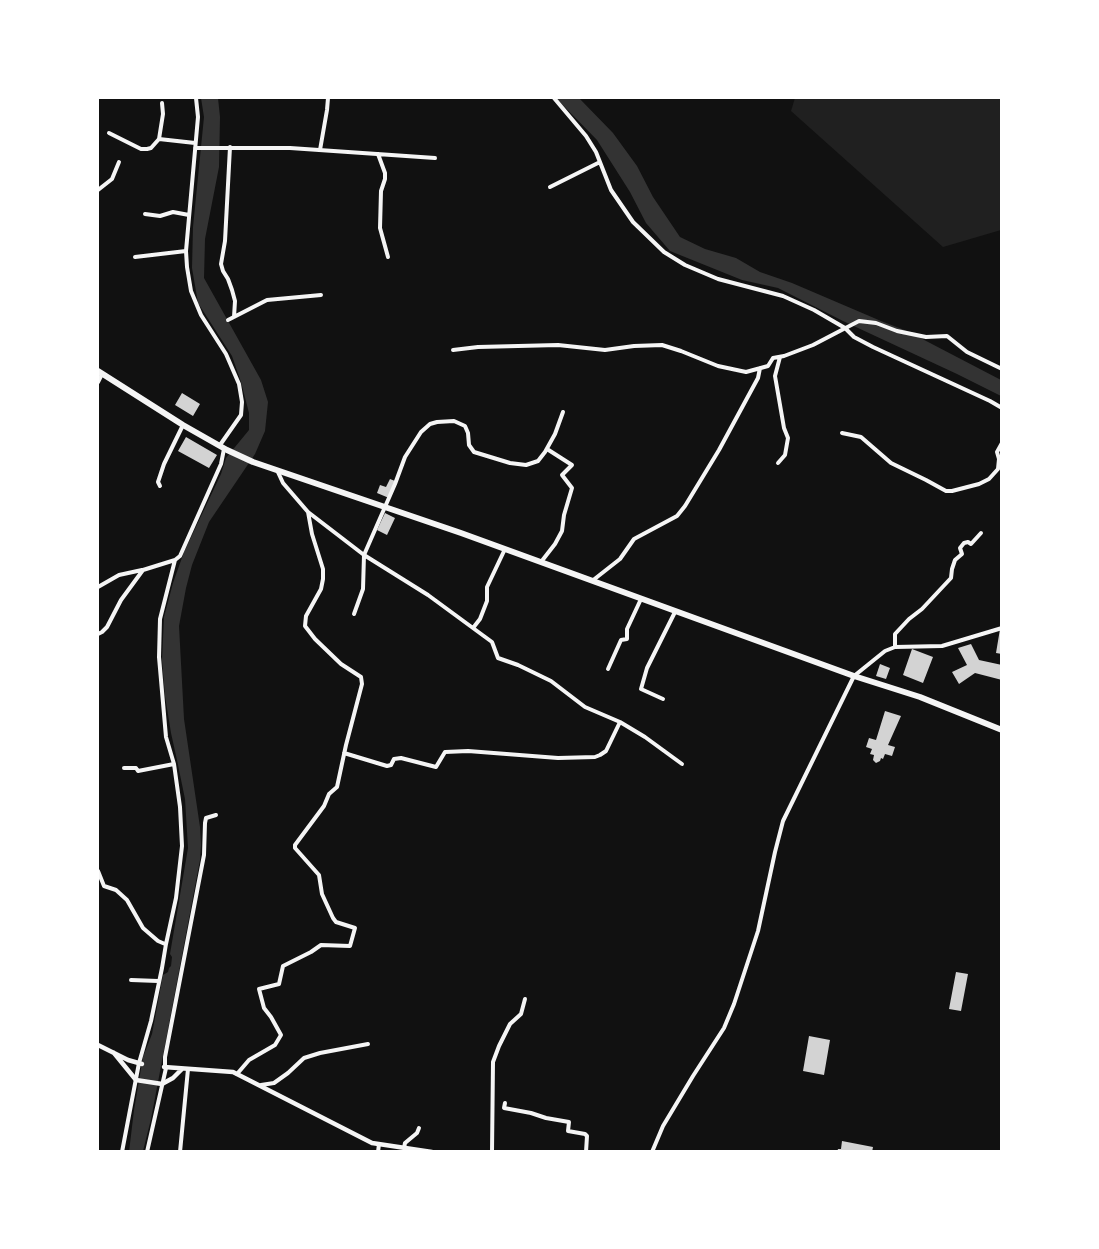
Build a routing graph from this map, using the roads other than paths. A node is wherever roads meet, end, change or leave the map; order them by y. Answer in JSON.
{"nodes":[{"id":1,"x":196,"y":98,"type":"edge"},
{"id":2,"x":328,"y":98,"type":"edge"},
{"id":3,"x":554,"y":98,"type":"edge"},
{"id":4,"x":162,"y":103,"type":"dead end"},
{"id":5,"x":109,"y":133,"type":"dead end"},
{"id":6,"x":159,"y":139,"type":"junction"},
{"id":7,"x":197,"y":146,"type":"junction"},
{"id":8,"x":230,"y":147,"type":"junction"},
{"id":9,"x":320,"y":150,"type":"junction"},
{"id":10,"x":378,"y":154,"type":"junction"},
{"id":11,"x":435,"y":158,"type":"dead end"},
{"id":12,"x":119,"y":162,"type":"dead end"},
{"id":13,"x":600,"y":162,"type":"junction"},
{"id":14,"x":550,"y":187,"type":"dead end"},
{"id":15,"x":98,"y":190,"type":"edge"},
{"id":16,"x":145,"y":214,"type":"dead end"},
{"id":17,"x":189,"y":215,"type":"junction"},
{"id":18,"x":186,"y":251,"type":"junction"},
{"id":19,"x":135,"y":257,"type":"dead end"},
{"id":20,"x":388,"y":258,"type":"dead end"},
{"id":21,"x":321,"y":295,"type":"dead end"},
{"id":22,"x":234,"y":317,"type":"junction"},
{"id":23,"x":228,"y":320,"type":"dead end"},
{"id":24,"x":845,"y":328,"type":"junction"},
{"id":25,"x":453,"y":350,"type":"dead end"},
{"id":26,"x":780,"y":357,"type":"junction"},
{"id":27,"x":760,"y":368,"type":"junction"},
{"id":28,"x":1002,"y":369,"type":"edge"},
{"id":29,"x":100,"y":372,"type":"edge"},
{"id":30,"x":98,"y":382,"type":"edge"},
{"id":31,"x":1002,"y":408,"type":"edge"},
{"id":32,"x":563,"y":412,"type":"dead end"},
{"id":33,"x":183,"y":425,"type":"junction"},
{"id":34,"x":842,"y":433,"type":"dead end"},
{"id":35,"x":1002,"y":443,"type":"edge"},
{"id":36,"x":223,"y":448,"type":"junction"},
{"id":37,"x":547,"y":449,"type":"junction"},
{"id":38,"x":778,"y":463,"type":"dead end"},
{"id":39,"x":276,"y":469,"type":"junction"},
{"id":40,"x":160,"y":486,"type":"dead end"},
{"id":41,"x":385,"y":508,"type":"junction"},
{"id":42,"x":308,"y":512,"type":"junction"},
{"id":43,"x":981,"y":533,"type":"dead end"},
{"id":44,"x":505,"y":549,"type":"junction"},
{"id":45,"x":364,"y":555,"type":"junction"},
{"id":46,"x":175,"y":560,"type":"junction"},
{"id":47,"x":540,"y":562,"type":"junction"},
{"id":48,"x":142,"y":570,"type":"junction"},
{"id":49,"x":591,"y":581,"type":"junction"},
{"id":50,"x":98,"y":587,"type":"edge"},
{"id":51,"x":641,"y":599,"type":"junction"},
{"id":52,"x":675,"y":612,"type":"junction"},
{"id":53,"x":354,"y":614,"type":"dead end"},
{"id":54,"x":473,"y":628,"type":"junction"},
{"id":55,"x":1002,"y":628,"type":"edge"},
{"id":56,"x":98,"y":634,"type":"edge"},
{"id":57,"x":895,"y":647,"type":"junction"},
{"id":58,"x":608,"y":669,"type":"dead end"},
{"id":59,"x":854,"y":676,"type":"junction"},
{"id":60,"x":663,"y":699,"type":"dead end"},
{"id":61,"x":620,"y":722,"type":"junction"},
{"id":62,"x":1002,"y":730,"type":"edge"},
{"id":63,"x":344,"y":753,"type":"junction"},
{"id":64,"x":174,"y":764,"type":"junction"},
{"id":65,"x":682,"y":764,"type":"dead end"},
{"id":66,"x":124,"y":768,"type":"dead end"},
{"id":67,"x":216,"y":815,"type":"dead end"},
{"id":68,"x":98,"y":871,"type":"edge"},
{"id":69,"x":165,"y":944,"type":"junction"},
{"id":70,"x":131,"y":980,"type":"dead end"},
{"id":71,"x":158,"y":981,"type":"junction"},
{"id":72,"x":525,"y":999,"type":"dead end"},
{"id":73,"x":368,"y":1044,"type":"dead end"},
{"id":74,"x":98,"y":1045,"type":"edge"},
{"id":75,"x":114,"y":1053,"type":"junction"},
{"id":76,"x":141,"y":1064,"type":"junction"},
{"id":77,"x":165,"y":1068,"type":"junction"},
{"id":78,"x":185,"y":1069,"type":"junction"},
{"id":79,"x":237,"y":1074,"type":"junction"},
{"id":80,"x":136,"y":1080,"type":"junction"},
{"id":81,"x":161,"y":1084,"type":"junction"},
{"id":82,"x":260,"y":1085,"type":"junction"},
{"id":83,"x":505,"y":1103,"type":"dead end"},
{"id":84,"x":418,"y":1128,"type":"dead end"},
{"id":85,"x":378,"y":1144,"type":"junction"},
{"id":86,"x":404,"y":1148,"type":"junction"},
{"id":87,"x":122,"y":1152,"type":"edge"},
{"id":88,"x":147,"y":1152,"type":"edge"},
{"id":89,"x":180,"y":1152,"type":"edge"},
{"id":90,"x":378,"y":1152,"type":"edge"},
{"id":91,"x":432,"y":1152,"type":"edge"},
{"id":92,"x":492,"y":1152,"type":"edge"},
{"id":93,"x":586,"y":1152,"type":"edge"},
{"id":94,"x":652,"y":1152,"type":"edge"}],
"edges":[{"from":1,"to":7,"type":"street"},
{"from":2,"to":9,"type":"street"},
{"from":3,"to":13,"type":"street"},
{"from":4,"to":6,"type":"street"},
{"from":5,"to":6,"type":"street"},
{"from":6,"to":7,"type":"street"},
{"from":7,"to":8,"type":"street"},
{"from":7,"to":17,"type":"street"},
{"from":8,"to":9,"type":"street"},
{"from":8,"to":22,"type":"street"},
{"from":9,"to":10,"type":"street"},
{"from":10,"to":11,"type":"street"},
{"from":10,"to":20,"type":"street"},
{"from":12,"to":15,"type":"street"},
{"from":13,"to":14,"type":"street"},
{"from":13,"to":24,"type":"street"},
{"from":16,"to":17,"type":"street"},
{"from":17,"to":18,"type":"street"},
{"from":18,"to":19,"type":"street"},
{"from":18,"to":36,"type":"street"},
{"from":21,"to":22,"type":"street"},
{"from":22,"to":23,"type":"street"},
{"from":24,"to":26,"type":"street"},
{"from":24,"to":28,"type":"street"},
{"from":24,"to":31,"type":"street"},
{"from":25,"to":27,"type":"street"},
{"from":26,"to":27,"type":"street"},
{"from":26,"to":38,"type":"street"},
{"from":27,"to":49,"type":"street"},
{"from":29,"to":30,"type":"street"},
{"from":29,"to":33,"type":"main road"},
{"from":32,"to":37,"type":"street"},
{"from":33,"to":36,"type":"main road"},
{"from":33,"to":40,"type":"street"},
{"from":34,"to":35,"type":"street"},
{"from":36,"to":39,"type":"main road"},
{"from":36,"to":46,"type":"street"},
{"from":37,"to":41,"type":"street"},
{"from":37,"to":47,"type":"street"},
{"from":39,"to":41,"type":"main road"},
{"from":39,"to":42,"type":"street"},
{"from":41,"to":44,"type":"main road"},
{"from":41,"to":45,"type":"street"},
{"from":42,"to":45,"type":"street"},
{"from":42,"to":63,"type":"street"},
{"from":43,"to":57,"type":"street"},
{"from":44,"to":47,"type":"main road"},
{"from":44,"to":54,"type":"street"},
{"from":45,"to":53,"type":"street"},
{"from":45,"to":54,"type":"street"},
{"from":46,"to":48,"type":"street"},
{"from":46,"to":64,"type":"street"},
{"from":47,"to":49,"type":"main road"},
{"from":48,"to":50,"type":"street"},
{"from":48,"to":56,"type":"street"},
{"from":49,"to":51,"type":"main road"},
{"from":51,"to":52,"type":"main road"},
{"from":51,"to":58,"type":"street"},
{"from":52,"to":59,"type":"main road"},
{"from":52,"to":60,"type":"street"},
{"from":54,"to":61,"type":"street"},
{"from":55,"to":57,"type":"street"},
{"from":57,"to":59,"type":"street"},
{"from":59,"to":62,"type":"main road"},
{"from":59,"to":94,"type":"street"},
{"from":61,"to":63,"type":"street"},
{"from":61,"to":65,"type":"street"},
{"from":63,"to":79,"type":"street"},
{"from":64,"to":66,"type":"street"},
{"from":64,"to":69,"type":"street"},
{"from":67,"to":77,"type":"street"},
{"from":68,"to":69,"type":"street"},
{"from":69,"to":71,"type":"street"},
{"from":70,"to":71,"type":"street"},
{"from":71,"to":76,"type":"street"},
{"from":72,"to":92,"type":"street"},
{"from":73,"to":82,"type":"street"},
{"from":74,"to":75,"type":"street"},
{"from":75,"to":76,"type":"street"},
{"from":75,"to":80,"type":"street"},
{"from":76,"to":80,"type":"street"},
{"from":77,"to":78,"type":"street"},
{"from":77,"to":81,"type":"street"},
{"from":78,"to":79,"type":"street"},
{"from":78,"to":81,"type":"street"},
{"from":78,"to":89,"type":"street"},
{"from":79,"to":82,"type":"street"},
{"from":80,"to":81,"type":"street"},
{"from":80,"to":87,"type":"street"},
{"from":81,"to":88,"type":"street"},
{"from":82,"to":85,"type":"street"},
{"from":83,"to":93,"type":"street"},
{"from":84,"to":86,"type":"street"},
{"from":85,"to":86,"type":"street"},
{"from":85,"to":90,"type":"street"},
{"from":86,"to":91,"type":"street"}]}
